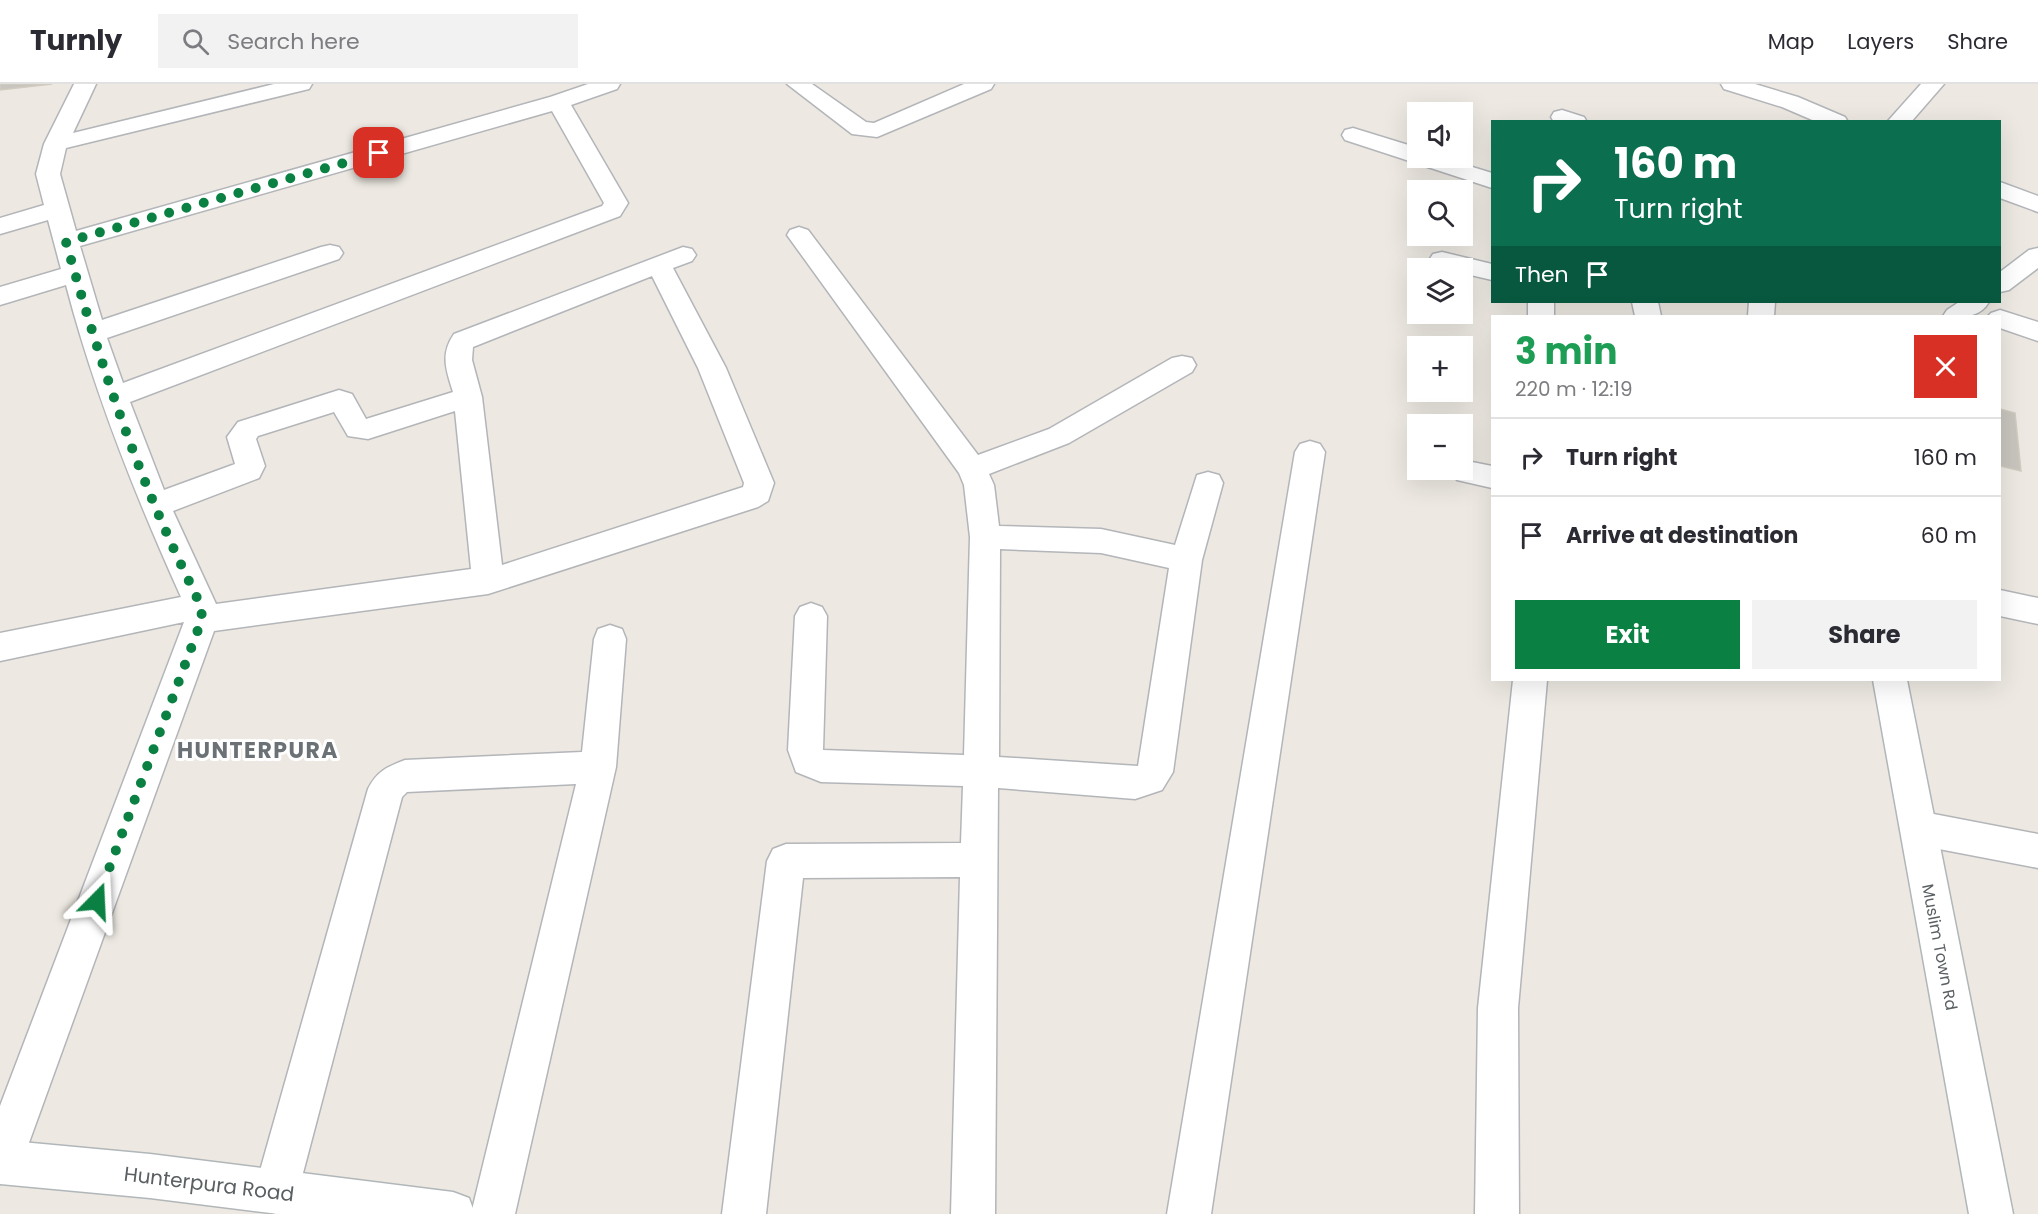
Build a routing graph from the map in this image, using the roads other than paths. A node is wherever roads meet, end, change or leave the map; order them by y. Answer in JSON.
{"nodes":[{"id":1,"x":85,"y":84,"type":"edge"},
{"id":2,"x":301,"y":84,"type":"edge"},
{"id":3,"x":609,"y":84,"type":"edge"},
{"id":4,"x":798,"y":84,"type":"edge"},
{"id":5,"x":983,"y":84,"type":"edge"},
{"id":6,"x":1732,"y":84,"type":"edge"},
{"id":7,"x":1933,"y":84,"type":"edge"},
{"id":8,"x":558,"y":102,"type":"junction"},
{"id":9,"x":1784,"y":112,"type":"edge"},
{"id":10,"x":1826,"y":120,"type":"edge"},
{"id":11,"x":1900,"y":120,"type":"edge"},
{"id":12,"x":1353,"y":135,"type":"dead end"},
{"id":13,"x":56,"y":144,"type":"junction"},
{"id":14,"x":1407,"y":153,"type":"edge"},
{"id":15,"x":1452,"y":168,"type":"edge"},
{"id":16,"x":1491,"y":181,"type":"edge"},
{"id":17,"x":2001,"y":189,"type":"edge"},
{"id":18,"x":2038,"y":205,"type":"edge"},
{"id":19,"x":58,"y":209,"type":"junction"},
{"id":20,"x":0,"y":226,"type":"edge"},
{"id":21,"x":799,"y":235,"type":"dead end"},
{"id":22,"x":66,"y":242,"type":"junction"},
{"id":23,"x":330,"y":253,"type":"dead end"},
{"id":24,"x":2038,"y":256,"type":"edge"},
{"id":25,"x":1473,"y":267,"type":"edge"},
{"id":26,"x":1491,"y":272,"type":"edge"},
{"id":27,"x":75,"y":273,"type":"junction"},
{"id":28,"x":2001,"y":283,"type":"edge"},
{"id":29,"x":0,"y":296,"type":"edge"},
{"id":30,"x":1967,"y":309,"type":"edge"},
{"id":31,"x":1989,"y":315,"type":"edge"},
{"id":32,"x":2001,"y":319,"type":"edge"},
{"id":33,"x":2038,"y":332,"type":"edge"},
{"id":34,"x":92,"y":333,"type":"junction"},
{"id":35,"x":1182,"y":365,"type":"dead end"},
{"id":36,"x":114,"y":397,"type":"junction"},
{"id":37,"x":468,"y":397,"type":"junction"},
{"id":38,"x":1310,"y":452,"type":"dead end"},
{"id":39,"x":972,"y":469,"type":"junction"},
{"id":40,"x":1208,"y":483,"type":"dead end"},
{"id":41,"x":155,"y":506,"type":"junction"},
{"id":42,"x":985,"y":537,"type":"junction"},
{"id":43,"x":1186,"y":560,"type":"junction"},
{"id":44,"x":488,"y":581,"type":"junction"},
{"id":45,"x":2001,"y":603,"type":"edge"},
{"id":46,"x":2038,"y":611,"type":"edge"},
{"id":47,"x":201,"y":612,"type":"junction"},
{"id":48,"x":811,"y":616,"type":"dead end"},
{"id":49,"x":610,"y":639,"type":"dead end"},
{"id":50,"x":0,"y":647,"type":"edge"},
{"id":51,"x":1530,"y":681,"type":"edge"},
{"id":52,"x":1890,"y":681,"type":"edge"},
{"id":53,"x":598,"y":767,"type":"junction"},
{"id":54,"x":981,"y":771,"type":"junction"},
{"id":55,"x":1918,"y":828,"type":"junction"},
{"id":56,"x":2038,"y":851,"type":"edge"},
{"id":57,"x":980,"y":860,"type":"junction"},
{"id":58,"x":0,"y":1162,"type":"edge"},
{"id":59,"x":276,"y":1192,"type":"junction"},
{"id":60,"x":453,"y":1214,"type":"edge"},
{"id":61,"x":493,"y":1214,"type":"edge"},
{"id":62,"x":744,"y":1214,"type":"edge"},
{"id":63,"x":973,"y":1214,"type":"edge"},
{"id":64,"x":1189,"y":1214,"type":"edge"},
{"id":65,"x":1497,"y":1214,"type":"edge"},
{"id":66,"x":1991,"y":1214,"type":"edge"}],
"edges":[{"from":1,"to":13,"type":"street"},
{"from":2,"to":13,"type":"street"},
{"from":3,"to":8,"type":"street"},
{"from":4,"to":5,"type":"street"},
{"from":6,"to":9,"type":"street"},
{"from":7,"to":11,"type":"street"},
{"from":8,"to":22,"type":"street"},
{"from":8,"to":36,"type":"street"},
{"from":9,"to":10,"type":"street"},
{"from":12,"to":14,"type":"street"},
{"from":13,"to":19,"type":"street"},
{"from":15,"to":16,"type":"street"},
{"from":17,"to":18,"type":"street"},
{"from":19,"to":20,"type":"street"},
{"from":19,"to":22,"type":"street"},
{"from":21,"to":39,"type":"street"},
{"from":22,"to":27,"type":"street"},
{"from":23,"to":34,"type":"street"},
{"from":24,"to":28,"type":"street"},
{"from":25,"to":26,"type":"street"},
{"from":27,"to":29,"type":"street"},
{"from":27,"to":34,"type":"street"},
{"from":30,"to":31,"type":"street"},
{"from":32,"to":33,"type":"street"},
{"from":34,"to":36,"type":"street"},
{"from":35,"to":39,"type":"street"},
{"from":36,"to":41,"type":"street"},
{"from":37,"to":41,"type":"street"},
{"from":37,"to":44,"type":"street"},
{"from":37,"to":44,"type":"street"},
{"from":38,"to":64,"type":"street"},
{"from":39,"to":42,"type":"street"},
{"from":40,"to":43,"type":"street"},
{"from":41,"to":47,"type":"street"},
{"from":42,"to":43,"type":"street"},
{"from":42,"to":54,"type":"street"},
{"from":43,"to":54,"type":"street"},
{"from":44,"to":47,"type":"street"},
{"from":45,"to":46,"type":"street"},
{"from":47,"to":50,"type":"street"},
{"from":47,"to":58,"type":"street"},
{"from":48,"to":54,"type":"street"},
{"from":49,"to":53,"type":"street"},
{"from":51,"to":65,"type":"street"},
{"from":52,"to":55,"type":"street","name":"Muslim Town Rd"},
{"from":53,"to":59,"type":"street"},
{"from":53,"to":61,"type":"street"},
{"from":54,"to":57,"type":"street"},
{"from":55,"to":56,"type":"street"},
{"from":55,"to":66,"type":"street","name":"Muslim Town Rd"},
{"from":57,"to":62,"type":"street"},
{"from":57,"to":63,"type":"street"},
{"from":58,"to":59,"type":"street","name":"Hunterpura Road"},
{"from":59,"to":60,"type":"street","name":"Hunterpura Road"}]}
